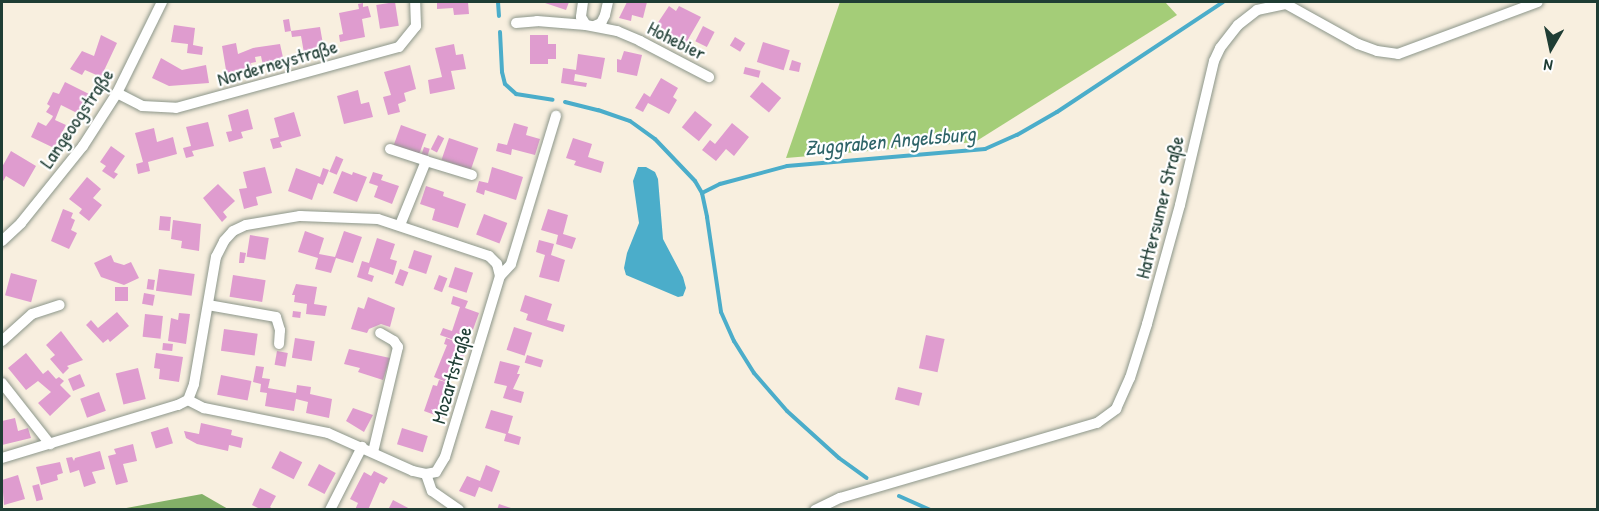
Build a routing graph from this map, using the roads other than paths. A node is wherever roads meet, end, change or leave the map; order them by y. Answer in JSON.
{"nodes":[{"id":1,"x":162,"y":2,"type":"edge"},
{"id":2,"x":415,"y":2,"type":"edge"},
{"id":3,"x":583,"y":2,"type":"edge"},
{"id":4,"x":608,"y":2,"type":"edge"},
{"id":5,"x":1538,"y":2,"type":"edge"},
{"id":6,"x":516,"y":23,"type":"dead end"},
{"id":7,"x":590,"y":26,"type":"junction"},
{"id":8,"x":709,"y":77,"type":"dead end"},
{"id":9,"x":117,"y":93,"type":"junction"},
{"id":10,"x":556,"y":116,"type":"dead end"},
{"id":11,"x":390,"y":149,"type":"dead end"},
{"id":12,"x":426,"y":161,"type":"junction"},
{"id":13,"x":472,"y":175,"type":"dead end"},
{"id":14,"x":400,"y":225,"type":"junction"},
{"id":15,"x":2,"y":241,"type":"edge"},
{"id":16,"x":500,"y":276,"type":"junction"},
{"id":17,"x":208,"y":304,"type":"junction"},
{"id":18,"x":60,"y":305,"type":"dead end"},
{"id":19,"x":380,"y":333,"type":"dead end"},
{"id":20,"x":2,"y":341,"type":"edge"},
{"id":21,"x":279,"y":344,"type":"dead end"},
{"id":22,"x":2,"y":383,"type":"edge"},
{"id":23,"x":188,"y":400,"type":"junction"},
{"id":24,"x":50,"y":444,"type":"junction"},
{"id":25,"x":362,"y":447,"type":"junction"},
{"id":26,"x":373,"y":452,"type":"junction"},
{"id":27,"x":2,"y":458,"type":"edge"},
{"id":28,"x":426,"y":474,"type":"junction"},
{"id":29,"x":330,"y":510,"type":"edge"},
{"id":30,"x":459,"y":510,"type":"edge"},
{"id":31,"x":815,"y":510,"type":"edge"}],
"edges":[{"from":1,"to":9,"type":"street","name":"Langeoogstraße"},
{"from":2,"to":9,"type":"street","name":"Norderneystraße"},
{"from":3,"to":7,"type":"street"},
{"from":4,"to":7,"type":"street"},
{"from":5,"to":31,"type":"street","name":"Hattersumer Straße"},
{"from":6,"to":7,"type":"street","name":"Hohebier"},
{"from":7,"to":8,"type":"street","name":"Hohebier"},
{"from":9,"to":15,"type":"street","name":"Langeoogstraße"},
{"from":10,"to":16,"type":"street","name":"Mozartstraße"},
{"from":11,"to":12,"type":"street"},
{"from":12,"to":13,"type":"street"},
{"from":12,"to":14,"type":"street"},
{"from":14,"to":16,"type":"street"},
{"from":14,"to":17,"type":"street"},
{"from":16,"to":28,"type":"street","name":"Mozartstraße"},
{"from":17,"to":21,"type":"street"},
{"from":17,"to":23,"type":"street"},
{"from":18,"to":20,"type":"street"},
{"from":19,"to":26,"type":"street"},
{"from":22,"to":24,"type":"street"},
{"from":23,"to":24,"type":"street"},
{"from":23,"to":25,"type":"street"},
{"from":24,"to":27,"type":"street"},
{"from":25,"to":26,"type":"street"},
{"from":25,"to":29,"type":"street"},
{"from":26,"to":28,"type":"street"},
{"from":28,"to":30,"type":"street"}]}
